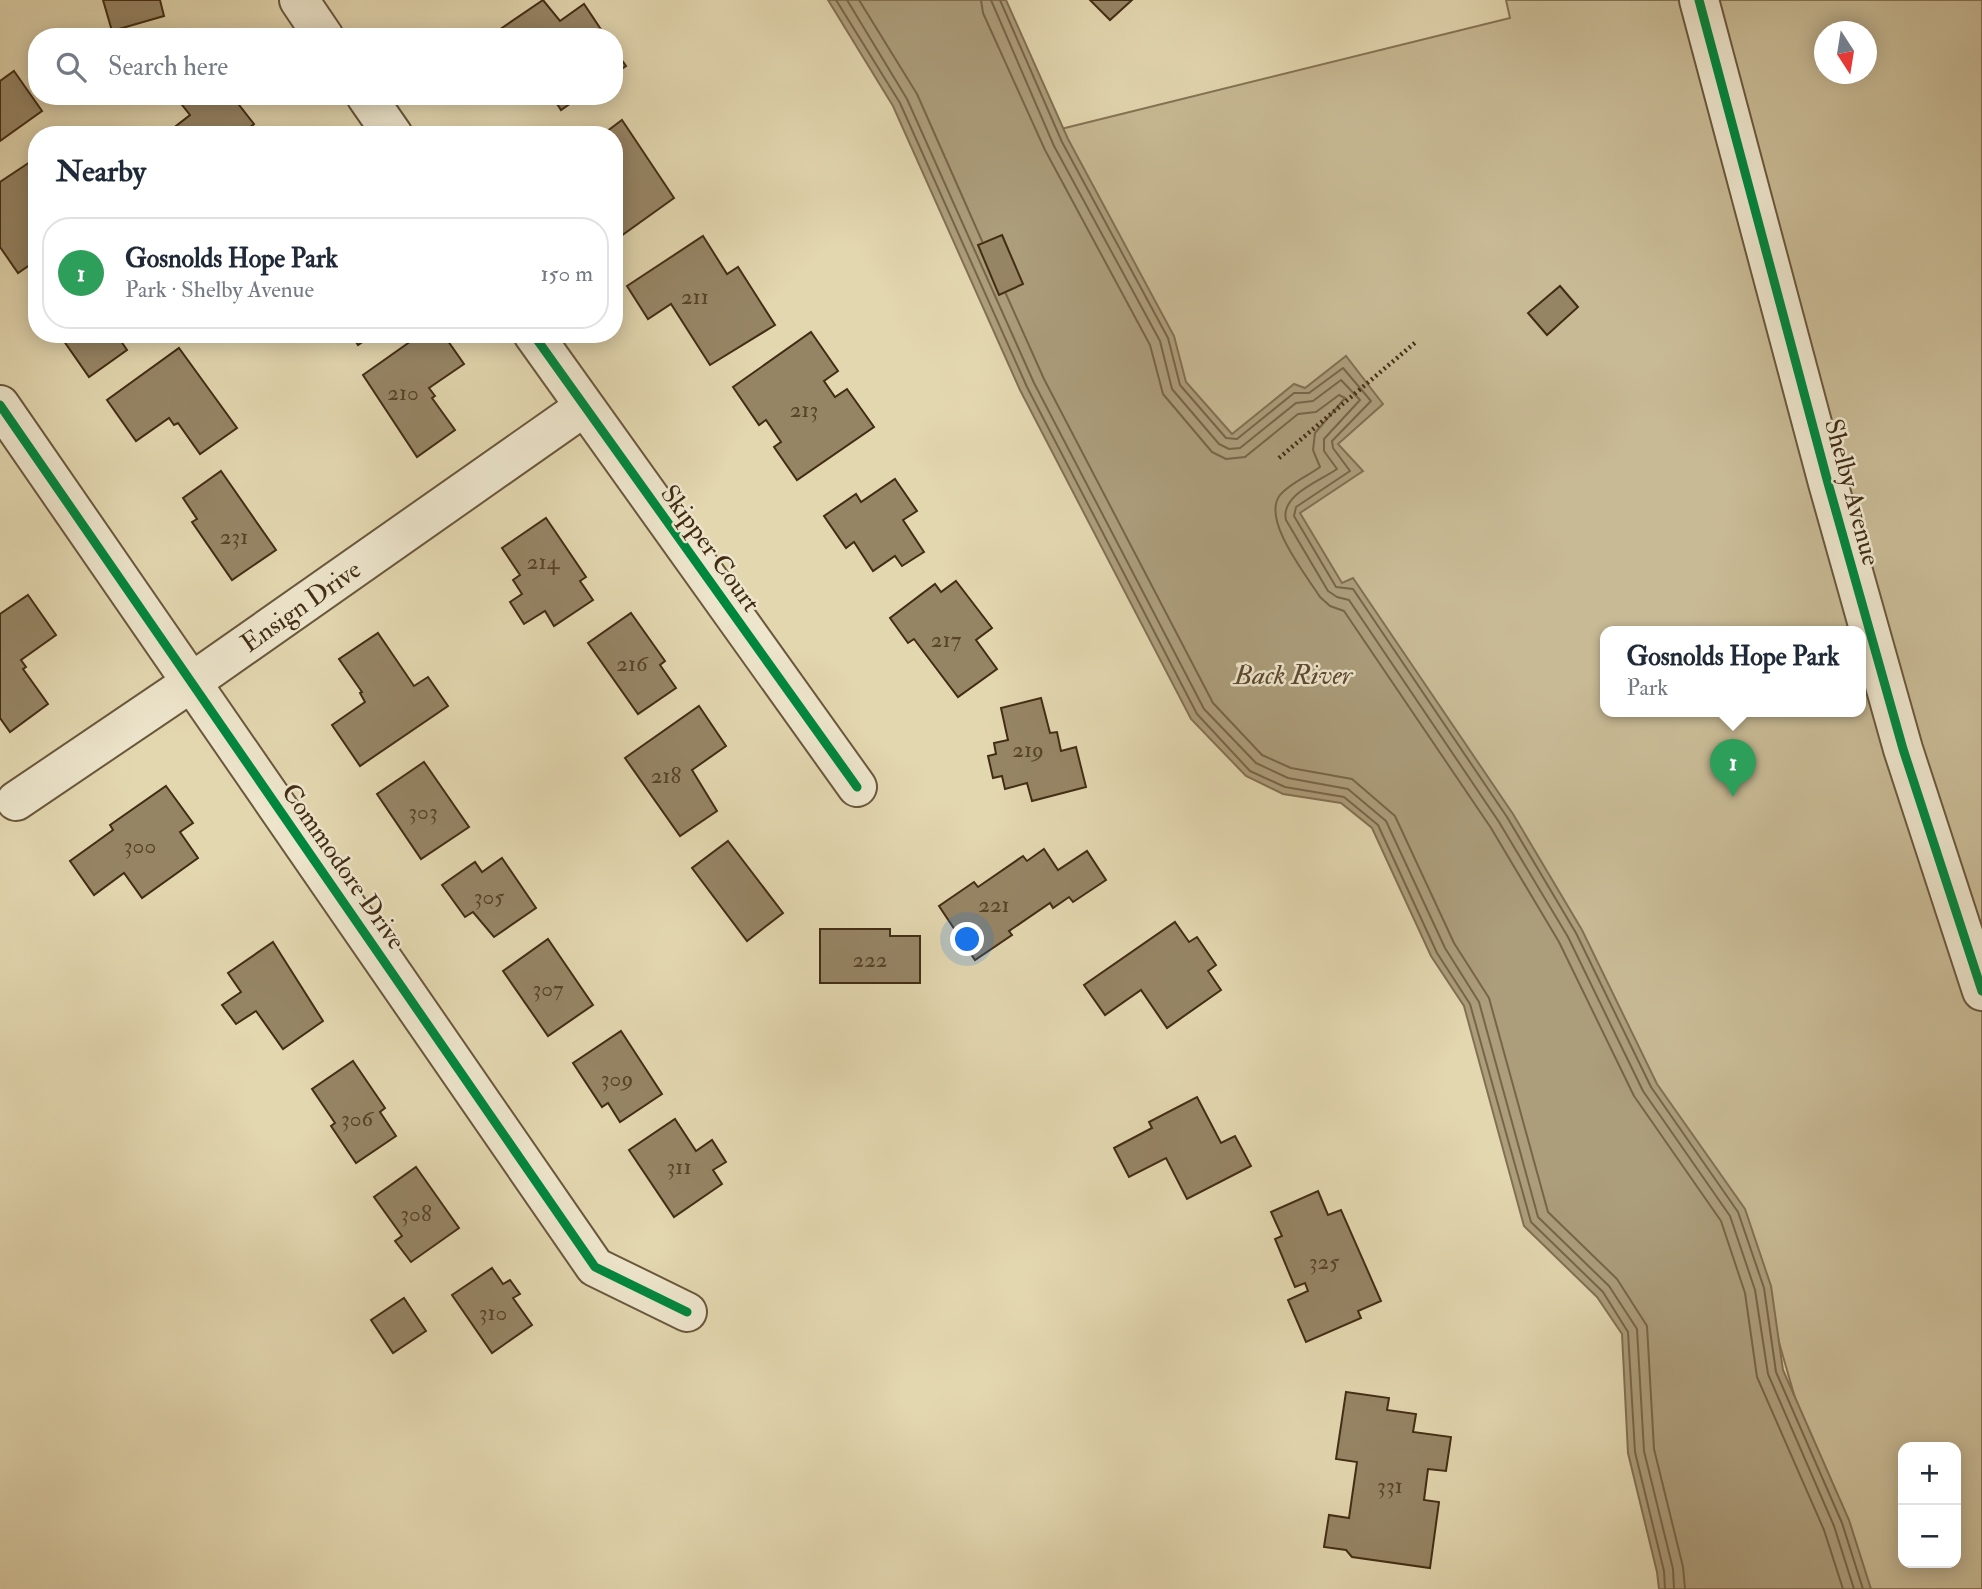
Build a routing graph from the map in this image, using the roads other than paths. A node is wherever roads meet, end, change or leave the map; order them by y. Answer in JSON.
{"nodes":[{"id":1,"x":299,"y":0,"type":"edge"},
{"id":2,"x":1699,"y":0,"type":"edge"},
{"id":3,"x":318,"y":28,"type":"edge"},
{"id":4,"x":372,"y":105,"type":"edge"},
{"id":5,"x":387,"y":126,"type":"edge"},
{"id":6,"x":539,"y":343,"type":"edge"},
{"id":7,"x":0,"y":405,"type":"edge"},
{"id":8,"x":584,"y":408,"type":"junction"},
{"id":9,"x":192,"y":682,"type":"junction"},
{"id":10,"x":857,"y":787,"type":"dead end"},
{"id":11,"x":16,"y":801,"type":"dead end"},
{"id":12,"x":1982,"y":991,"type":"edge"},
{"id":13,"x":687,"y":1311,"type":"dead end"}],
"edges":[{"from":1,"to":3,"type":"street"},
{"from":2,"to":12,"type":"street","name":"Shelby Avenue"},
{"from":4,"to":5,"type":"street"},
{"from":6,"to":8,"type":"street","name":"Skipper Court"},
{"from":7,"to":9,"type":"street","name":"Commodore Drive"},
{"from":8,"to":9,"type":"street","name":"Ensign Drive"},
{"from":8,"to":10,"type":"street","name":"Skipper Court"},
{"from":9,"to":11,"type":"street","name":"Ensign Drive"},
{"from":9,"to":13,"type":"street","name":"Commodore Drive"}]}
